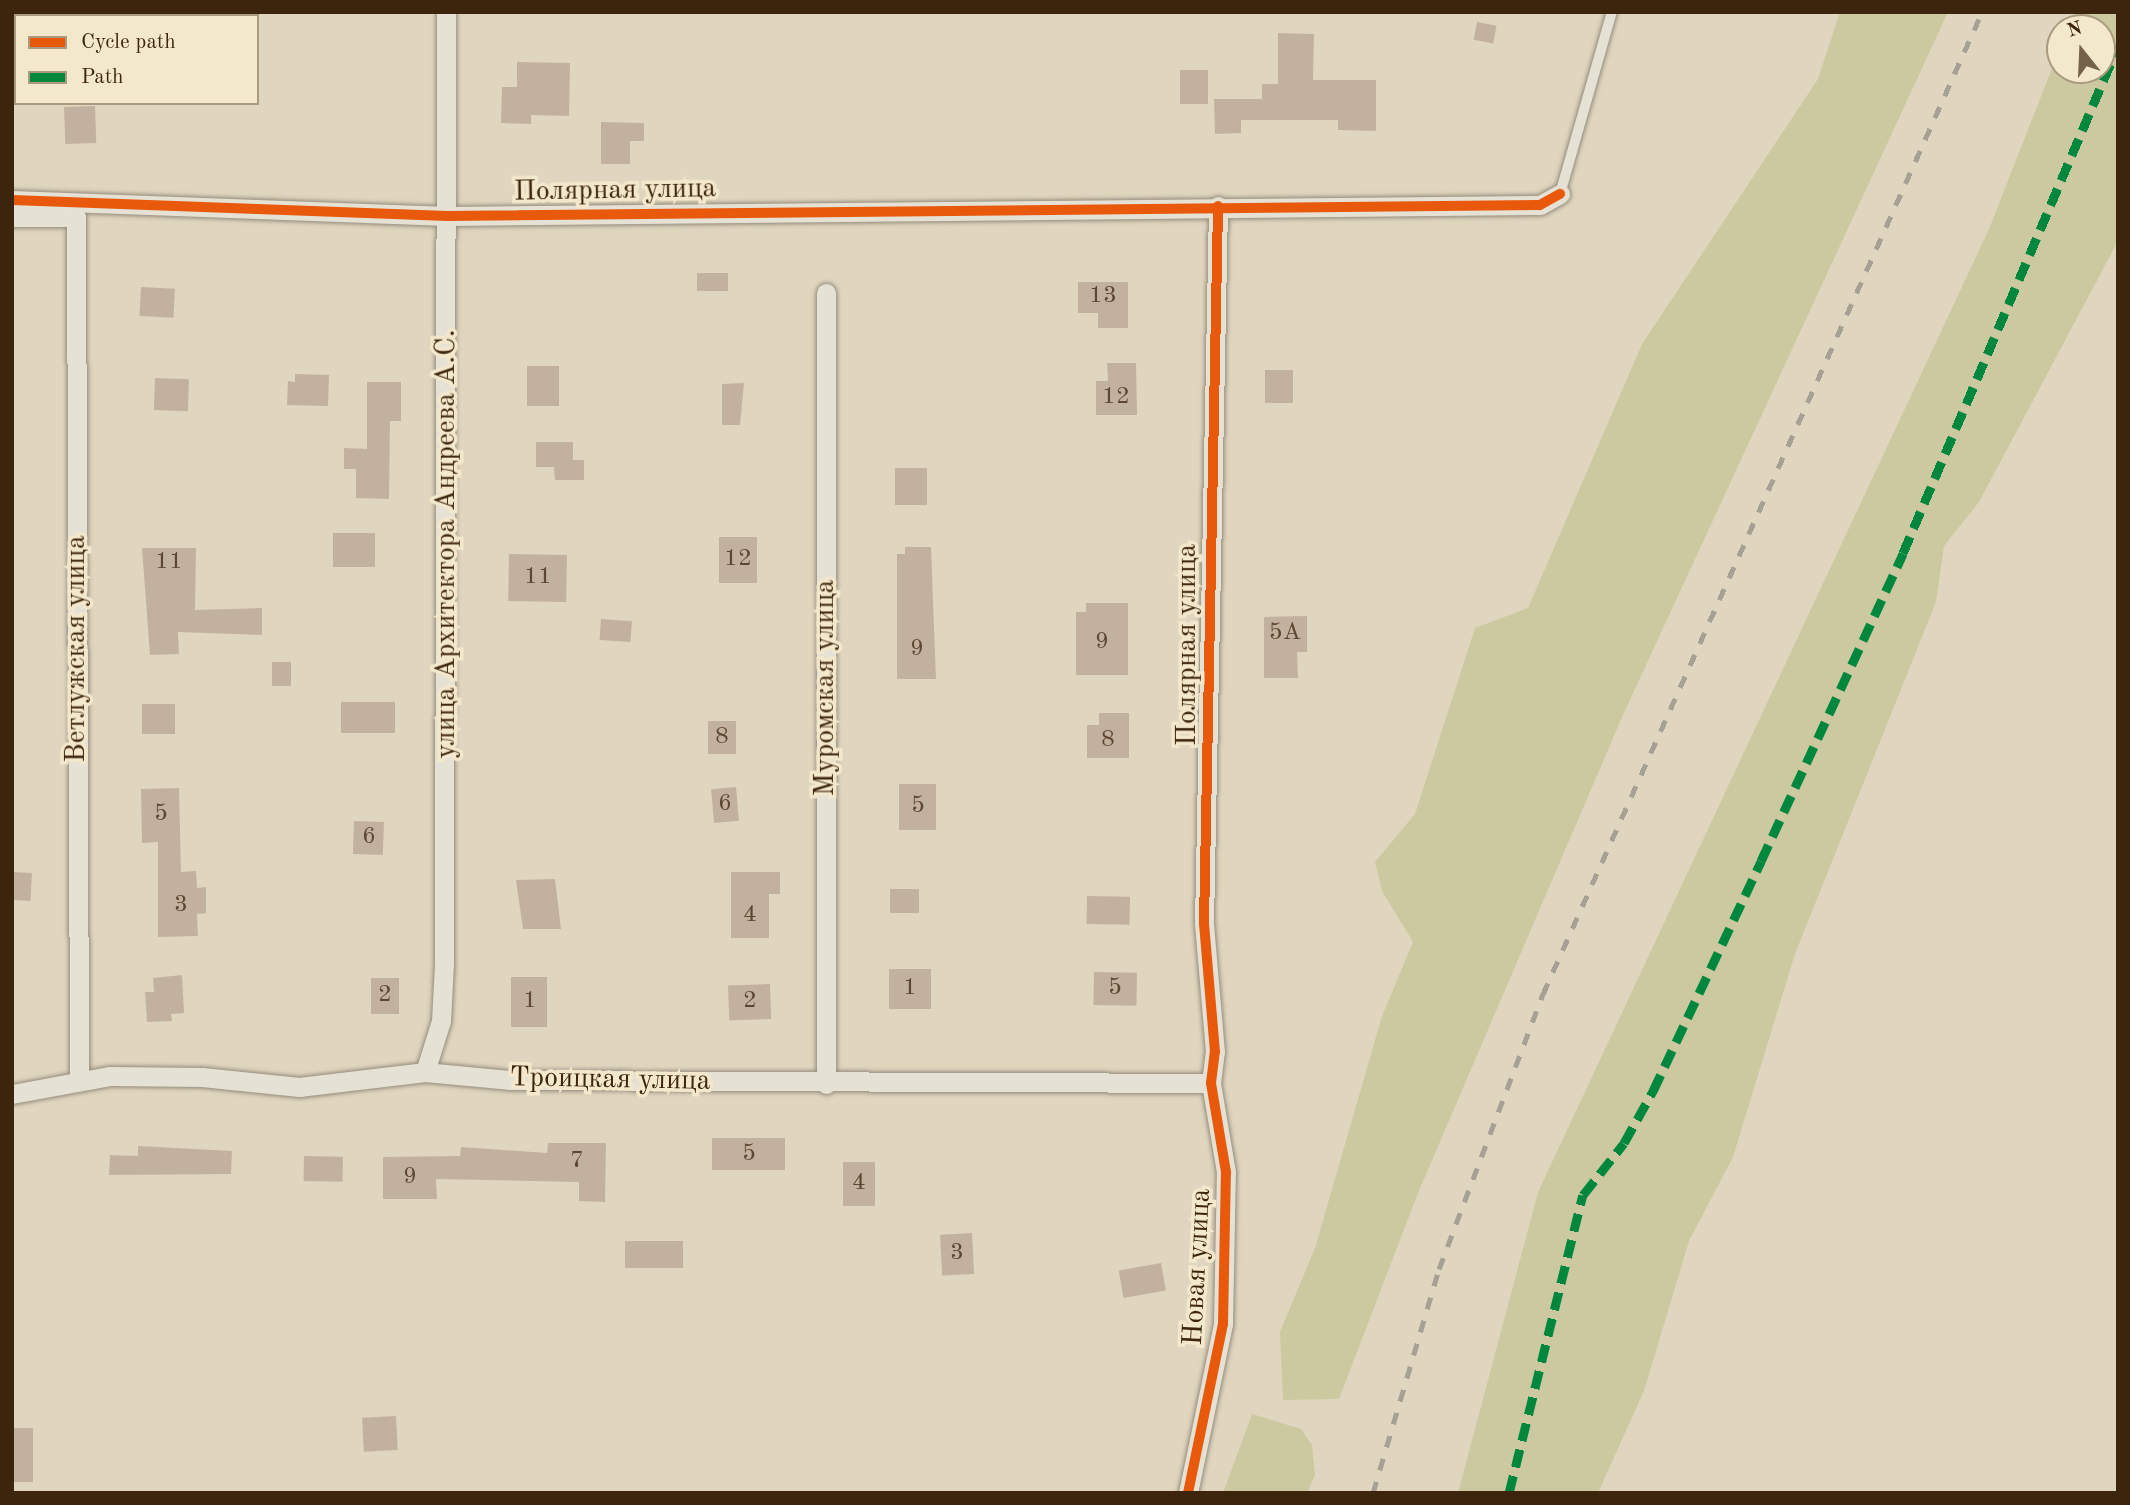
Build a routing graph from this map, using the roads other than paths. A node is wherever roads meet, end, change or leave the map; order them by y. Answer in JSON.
{"nodes":[{"id":1,"x":446,"y":12,"type":"edge"},
{"id":2,"x":1612,"y":12,"type":"edge"},
{"id":3,"x":1560,"y":194,"type":"joint"},
{"id":4,"x":12,"y":200,"type":"edge"},
{"id":5,"x":1218,"y":206,"type":"junction"},
{"id":6,"x":448,"y":216,"type":"junction"},
{"id":7,"x":12,"y":218,"type":"edge"},
{"id":8,"x":825,"y":293,"type":"dead end"},
{"id":9,"x":425,"y":1072,"type":"junction"},
{"id":10,"x":79,"y":1080,"type":"junction"},
{"id":11,"x":1211,"y":1083,"type":"junction"},
{"id":12,"x":826,"y":1084,"type":"junction"},
{"id":13,"x":12,"y":1094,"type":"edge"},
{"id":14,"x":1188,"y":1493,"type":"edge"}],
"edges":[{"from":1,"to":6,"type":"street","name":"улица Архитектора Андреева А.С."},
{"from":2,"to":3,"type":"lane"},
{"from":3,"to":5,"type":"street","name":"Полярная улица"},
{"from":4,"to":6,"type":"street","name":"Полярная улица"},
{"from":5,"to":6,"type":"street","name":"Полярная улица"},
{"from":5,"to":11,"type":"street","name":"Полярная улица"},
{"from":6,"to":9,"type":"street","name":"улица Архитектора Андреева А.С."},
{"from":7,"to":10,"type":"street","name":"Ветлужская улица"},
{"from":8,"to":12,"type":"street","name":"Муромская улица"},
{"from":9,"to":10,"type":"street","name":"Троицкая улица"},
{"from":9,"to":12,"type":"street","name":"Троицкая улица"},
{"from":10,"to":13,"type":"street","name":"Троицкая улица"},
{"from":11,"to":12,"type":"street","name":"Троицкая улица"},
{"from":11,"to":14,"type":"street","name":"Новая улица"}]}
